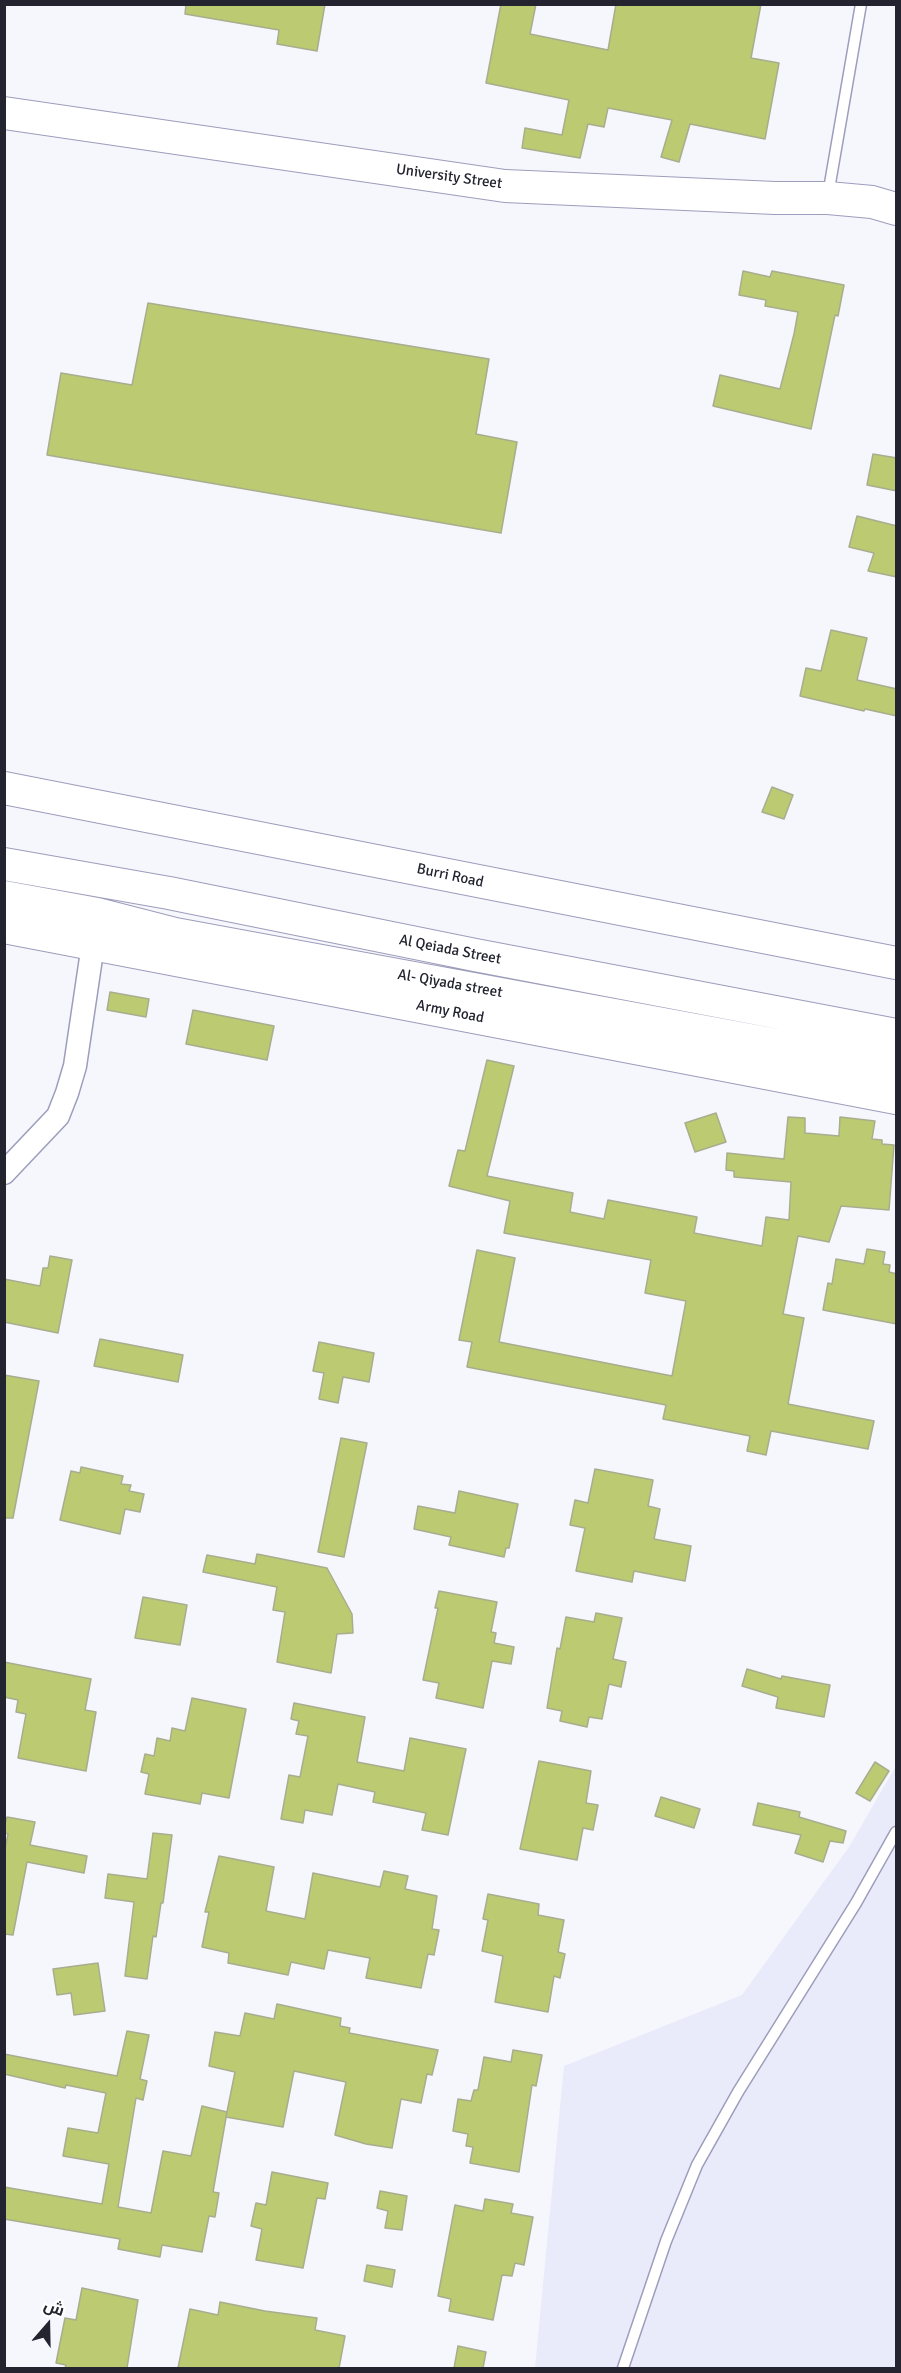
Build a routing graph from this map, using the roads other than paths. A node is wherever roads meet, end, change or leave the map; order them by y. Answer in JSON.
{"nodes":[{"id":1,"x":861,"y":4,"type":"edge"},
{"id":2,"x":4,"y":113,"type":"edge"},
{"id":3,"x":828,"y":198,"type":"junction"},
{"id":4,"x":897,"y":209,"type":"edge"},
{"id":5,"x":4,"y":788,"type":"edge"},
{"id":6,"x":4,"y":864,"type":"edge"},
{"id":7,"x":4,"y":897,"type":"edge"},
{"id":8,"x":4,"y":927,"type":"edge"},
{"id":9,"x":95,"y":928,"type":"junction"},
{"id":10,"x":897,"y":963,"type":"edge"},
{"id":11,"x":897,"y":1035,"type":"edge"},
{"id":12,"x":897,"y":1067,"type":"edge"},
{"id":13,"x":897,"y":1098,"type":"edge"},
{"id":14,"x":4,"y":1173,"type":"edge"},
{"id":15,"x":897,"y":1832,"type":"edge"},
{"id":16,"x":623,"y":2368,"type":"edge"}],
"edges":[{"from":1,"to":3,"type":"lane"},
{"from":2,"to":3,"type":"main road","name":"University Street"},
{"from":3,"to":4,"type":"main road","name":"University Street"},
{"from":5,"to":10,"type":"main road","name":"Burri Road"},
{"from":6,"to":11,"type":"main road","name":"Al Qeiada Street"},
{"from":7,"to":9,"type":"main road","name":"Al- Qiyada street"},
{"from":8,"to":9,"type":"main road","name":"Army Road"},
{"from":9,"to":12,"type":"main road","name":"Al- Qiyada street"},
{"from":9,"to":13,"type":"main road","name":"Army Road"},
{"from":9,"to":14,"type":"street"},
{"from":15,"to":16,"type":"lane"}]}
